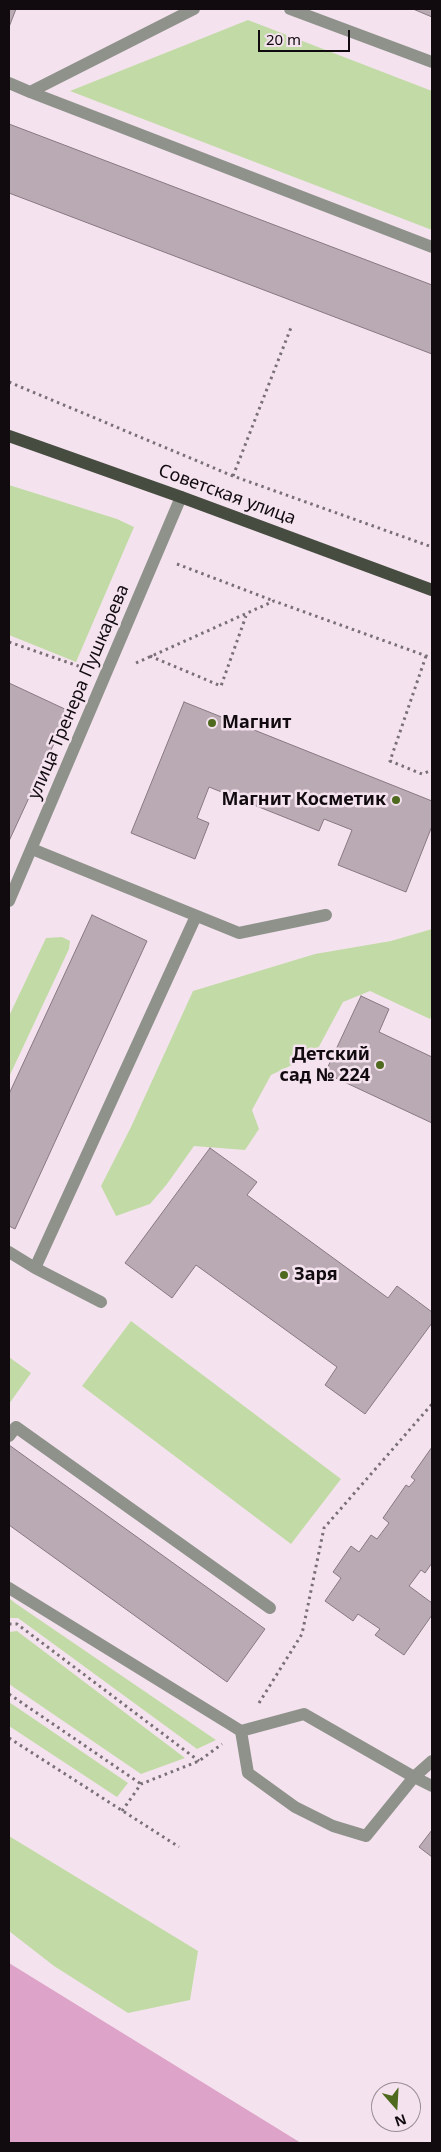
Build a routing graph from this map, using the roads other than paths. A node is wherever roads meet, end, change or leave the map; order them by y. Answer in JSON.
{"nodes":[{"id":1,"x":194,"y":9,"type":"edge"},
{"id":2,"x":290,"y":9,"type":"edge"},
{"id":3,"x":432,"y":62,"type":"edge"},
{"id":4,"x":9,"y":83,"type":"edge"},
{"id":5,"x":30,"y":92,"type":"junction"},
{"id":6,"x":432,"y":247,"type":"edge"},
{"id":7,"x":9,"y":436,"type":"edge"},
{"id":8,"x":181,"y":497,"type":"junction"},
{"id":9,"x":432,"y":590,"type":"edge"},
{"id":10,"x":32,"y":849,"type":"junction"},
{"id":11,"x":9,"y":901,"type":"edge"},
{"id":12,"x":326,"y":914,"type":"dead end"},
{"id":13,"x":196,"y":916,"type":"junction"},
{"id":14,"x":9,"y":1252,"type":"edge"},
{"id":15,"x":35,"y":1268,"type":"junction"},
{"id":16,"x":101,"y":1302,"type":"dead end"},
{"id":17,"x":9,"y":1436,"type":"edge"},
{"id":18,"x":9,"y":1588,"type":"edge"},
{"id":19,"x":270,"y":1608,"type":"dead end"},
{"id":20,"x":242,"y":1731,"type":"junction"},
{"id":21,"x":432,"y":1760,"type":"edge"},
{"id":22,"x":414,"y":1777,"type":"junction"},
{"id":23,"x":432,"y":1786,"type":"edge"}],
"edges":[{"from":1,"to":5,"type":"street"},
{"from":2,"to":3,"type":"street"},
{"from":4,"to":5,"type":"street"},
{"from":5,"to":6,"type":"street"},
{"from":7,"to":8,"type":"main road","name":"Советская улица"},
{"from":8,"to":9,"type":"main road","name":"Советская улица"},
{"from":8,"to":10,"type":"street","name":"улица Тренера Пушкарева"},
{"from":10,"to":11,"type":"street","name":"улица Тренера Пушкарева"},
{"from":10,"to":13,"type":"street"},
{"from":12,"to":13,"type":"street"},
{"from":13,"to":15,"type":"street"},
{"from":14,"to":15,"type":"street"},
{"from":15,"to":16,"type":"street"},
{"from":17,"to":19,"type":"street"},
{"from":18,"to":20,"type":"street"},
{"from":20,"to":22,"type":"street"},
{"from":20,"to":22,"type":"street"},
{"from":21,"to":22,"type":"street"},
{"from":22,"to":23,"type":"street"}]}
